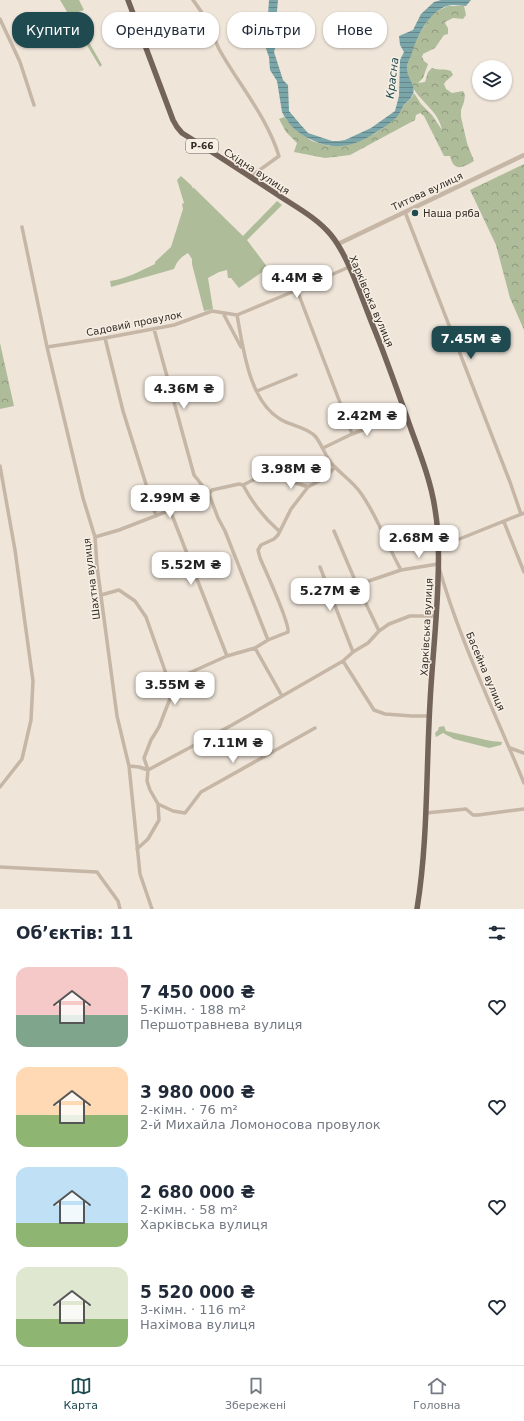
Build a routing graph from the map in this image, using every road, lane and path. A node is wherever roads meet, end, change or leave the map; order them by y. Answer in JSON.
{"nodes":[{"id":1,"x":128,"y":0,"type":"edge"},
{"id":2,"x":195,"y":1,"type":"edge"},
{"id":3,"x":0,"y":19,"type":"edge"},
{"id":4,"x":34,"y":105,"type":"dead end"},
{"id":5,"x":524,"y":155,"type":"edge"},
{"id":6,"x":250,"y":177,"type":"junction"},
{"id":7,"x":405,"y":212,"type":"junction"},
{"id":8,"x":22,"y":227,"type":"dead end"},
{"id":9,"x":338,"y":244,"type":"junction"},
{"id":10,"x":348,"y":267,"type":"junction"},
{"id":11,"x":297,"y":290,"type":"junction"},
{"id":12,"x":223,"y":313,"type":"junction"},
{"id":13,"x":238,"y":315,"type":"junction"},
{"id":14,"x":154,"y":329,"type":"junction"},
{"id":15,"x":105,"y":338,"type":"junction"},
{"id":16,"x":47,"y":347,"type":"junction"},
{"id":17,"x":243,"y":351,"type":"junction"},
{"id":18,"x":296,"y":375,"type":"dead end"},
{"id":19,"x":257,"y":391,"type":"junction"},
{"id":20,"x":406,"y":414,"type":"junction"},
{"id":21,"x":352,"y":434,"type":"junction"},
{"id":22,"x":323,"y":448,"type":"junction"},
{"id":23,"x":0,"y":466,"type":"edge"},
{"id":24,"x":335,"y":467,"type":"junction"},
{"id":25,"x":241,"y":484,"type":"junction"},
{"id":26,"x":308,"y":487,"type":"junction"},
{"id":27,"x":209,"y":494,"type":"junction"},
{"id":28,"x":170,"y":510,"type":"junction"},
{"id":29,"x":523,"y":514,"type":"edge"},
{"id":30,"x":156,"y":516,"type":"junction"},
{"id":31,"x":504,"y":522,"type":"junction"},
{"id":32,"x":438,"y":530,"type":"junction"},
{"id":33,"x":279,"y":531,"type":"junction"},
{"id":34,"x":334,"y":531,"type":"dead end"},
{"id":35,"x":95,"y":537,"type":"junction"},
{"id":36,"x":438,"y":564,"type":"junction"},
{"id":37,"x":320,"y":567,"type":"dead end"},
{"id":38,"x":401,"y":570,"type":"junction"},
{"id":39,"x":524,"y":572,"type":"edge"},
{"id":40,"x":357,"y":585,"type":"junction"},
{"id":41,"x":101,"y":595,"type":"junction"},
{"id":42,"x":333,"y":596,"type":"junction"},
{"id":43,"x":437,"y":616,"type":"junction"},
{"id":44,"x":379,"y":631,"type":"junction"},
{"id":45,"x":268,"y":640,"type":"junction"},
{"id":46,"x":255,"y":648,"type":"junction"},
{"id":47,"x":354,"y":652,"type":"junction"},
{"id":48,"x":227,"y":656,"type":"junction"},
{"id":49,"x":344,"y":661,"type":"junction"},
{"id":50,"x":169,"y":682,"type":"junction"},
{"id":51,"x":282,"y":696,"type":"junction"},
{"id":52,"x":429,"y":716,"type":"junction"},
{"id":53,"x":315,"y":728,"type":"dead end"},
{"id":54,"x":510,"y":748,"type":"junction"},
{"id":55,"x":524,"y":753,"type":"edge"},
{"id":56,"x":129,"y":766,"type":"junction"},
{"id":57,"x":148,"y":770,"type":"junction"},
{"id":58,"x":524,"y":783,"type":"edge"},
{"id":59,"x":0,"y":787,"type":"edge"},
{"id":60,"x":158,"y":804,"type":"junction"},
{"id":61,"x":524,"y":809,"type":"edge"},
{"id":62,"x":426,"y":813,"type":"junction"},
{"id":63,"x":137,"y":849,"type":"junction"},
{"id":64,"x":0,"y":867,"type":"edge"},
{"id":65,"x":120,"y":909,"type":"edge"},
{"id":66,"x":152,"y":909,"type":"edge"},
{"id":67,"x":417,"y":909,"type":"edge"}],
"edges":[{"from":1,"to":6,"type":"main road","name":"Східна вулиця","number":"Р-66"},
{"from":2,"to":6,"type":"street"},
{"from":3,"to":4,"type":"street"},
{"from":5,"to":7,"type":"street","name":"Титова вулиця"},
{"from":6,"to":9,"type":"main road","name":"Східна вулиця","number":"Р-66"},
{"from":7,"to":9,"type":"street","name":"Титова вулиця"},
{"from":7,"to":29,"type":"street"},
{"from":8,"to":16,"type":"street","name":"Шахтна вулиця"},
{"from":9,"to":10,"type":"main road","name":"Харківська вулиця","number":"Р-66"},
{"from":10,"to":11,"type":"street"},
{"from":10,"to":20,"type":"main road","name":"Харківська вулиця","number":"Р-66"},
{"from":11,"to":13,"type":"street"},
{"from":11,"to":21,"type":"street"},
{"from":12,"to":13,"type":"street","name":"Садовий провулок"},
{"from":12,"to":14,"type":"street","name":"Садовий провулок"},
{"from":12,"to":17,"type":"street"},
{"from":13,"to":17,"type":"street"},
{"from":14,"to":15,"type":"street","name":"Садовий провулок"},
{"from":14,"to":27,"type":"street"},
{"from":15,"to":16,"type":"street","name":"Садовий провулок"},
{"from":15,"to":30,"type":"street"},
{"from":16,"to":35,"type":"street","name":"Шахтна вулиця"},
{"from":17,"to":19,"type":"street"},
{"from":18,"to":19,"type":"street"},
{"from":19,"to":22,"type":"street"},
{"from":20,"to":21,"type":"street"},
{"from":20,"to":32,"type":"main road","name":"Харківська вулиця","number":"Р-66"},
{"from":21,"to":22,"type":"street"},
{"from":22,"to":24,"type":"street"},
{"from":23,"to":59,"type":"street"},
{"from":24,"to":26,"type":"street"},
{"from":24,"to":38,"type":"street"},
{"from":25,"to":26,"type":"street"},
{"from":25,"to":27,"type":"street"},
{"from":25,"to":33,"type":"street"},
{"from":26,"to":33,"type":"street"},
{"from":27,"to":28,"type":"street"},
{"from":27,"to":45,"type":"street"},
{"from":28,"to":30,"type":"street"},
{"from":28,"to":48,"type":"street"},
{"from":29,"to":31,"type":"street"},
{"from":30,"to":35,"type":"street"},
{"from":31,"to":32,"type":"street"},
{"from":31,"to":39,"type":"street"},
{"from":32,"to":36,"type":"main road","name":"Харківська вулиця","number":"Р-66"},
{"from":33,"to":45,"type":"street"},
{"from":34,"to":40,"type":"street"},
{"from":35,"to":41,"type":"street","name":"Шахтна вулиця"},
{"from":36,"to":38,"type":"street"},
{"from":36,"to":43,"type":"main road","name":"Харківська вулиця","number":"Р-66"},
{"from":36,"to":54,"type":"street","name":"Басейна вулиця"},
{"from":37,"to":42,"type":"street"},
{"from":38,"to":40,"type":"street"},
{"from":40,"to":42,"type":"street"},
{"from":40,"to":44,"type":"street"},
{"from":41,"to":50,"type":"street"},
{"from":41,"to":56,"type":"street","name":"Шахтна вулиця"},
{"from":42,"to":47,"type":"street"},
{"from":43,"to":44,"type":"street"},
{"from":43,"to":52,"type":"main road","name":"Харківська вулиця","number":"Р-66"},
{"from":44,"to":47,"type":"street"},
{"from":45,"to":46,"type":"street"},
{"from":46,"to":48,"type":"street"},
{"from":46,"to":51,"type":"street"},
{"from":47,"to":49,"type":"street"},
{"from":48,"to":50,"type":"street"},
{"from":49,"to":51,"type":"street"},
{"from":49,"to":52,"type":"street"},
{"from":50,"to":57,"type":"street"},
{"from":51,"to":57,"type":"street"},
{"from":52,"to":62,"type":"main road","name":"Харківська вулиця","number":"Р-66"},
{"from":53,"to":60,"type":"street"},
{"from":54,"to":55,"type":"street"},
{"from":54,"to":58,"type":"street","name":"Басейна вулиця"},
{"from":56,"to":57,"type":"street"},
{"from":56,"to":63,"type":"street","name":"Шахтна вулиця"},
{"from":57,"to":60,"type":"street"},
{"from":60,"to":63,"type":"street"},
{"from":61,"to":62,"type":"street"},
{"from":62,"to":67,"type":"main road","name":"Харківська вулиця","number":"Р-66"},
{"from":63,"to":66,"type":"street","name":"Шахтна вулиця"},
{"from":64,"to":65,"type":"street"}]}
